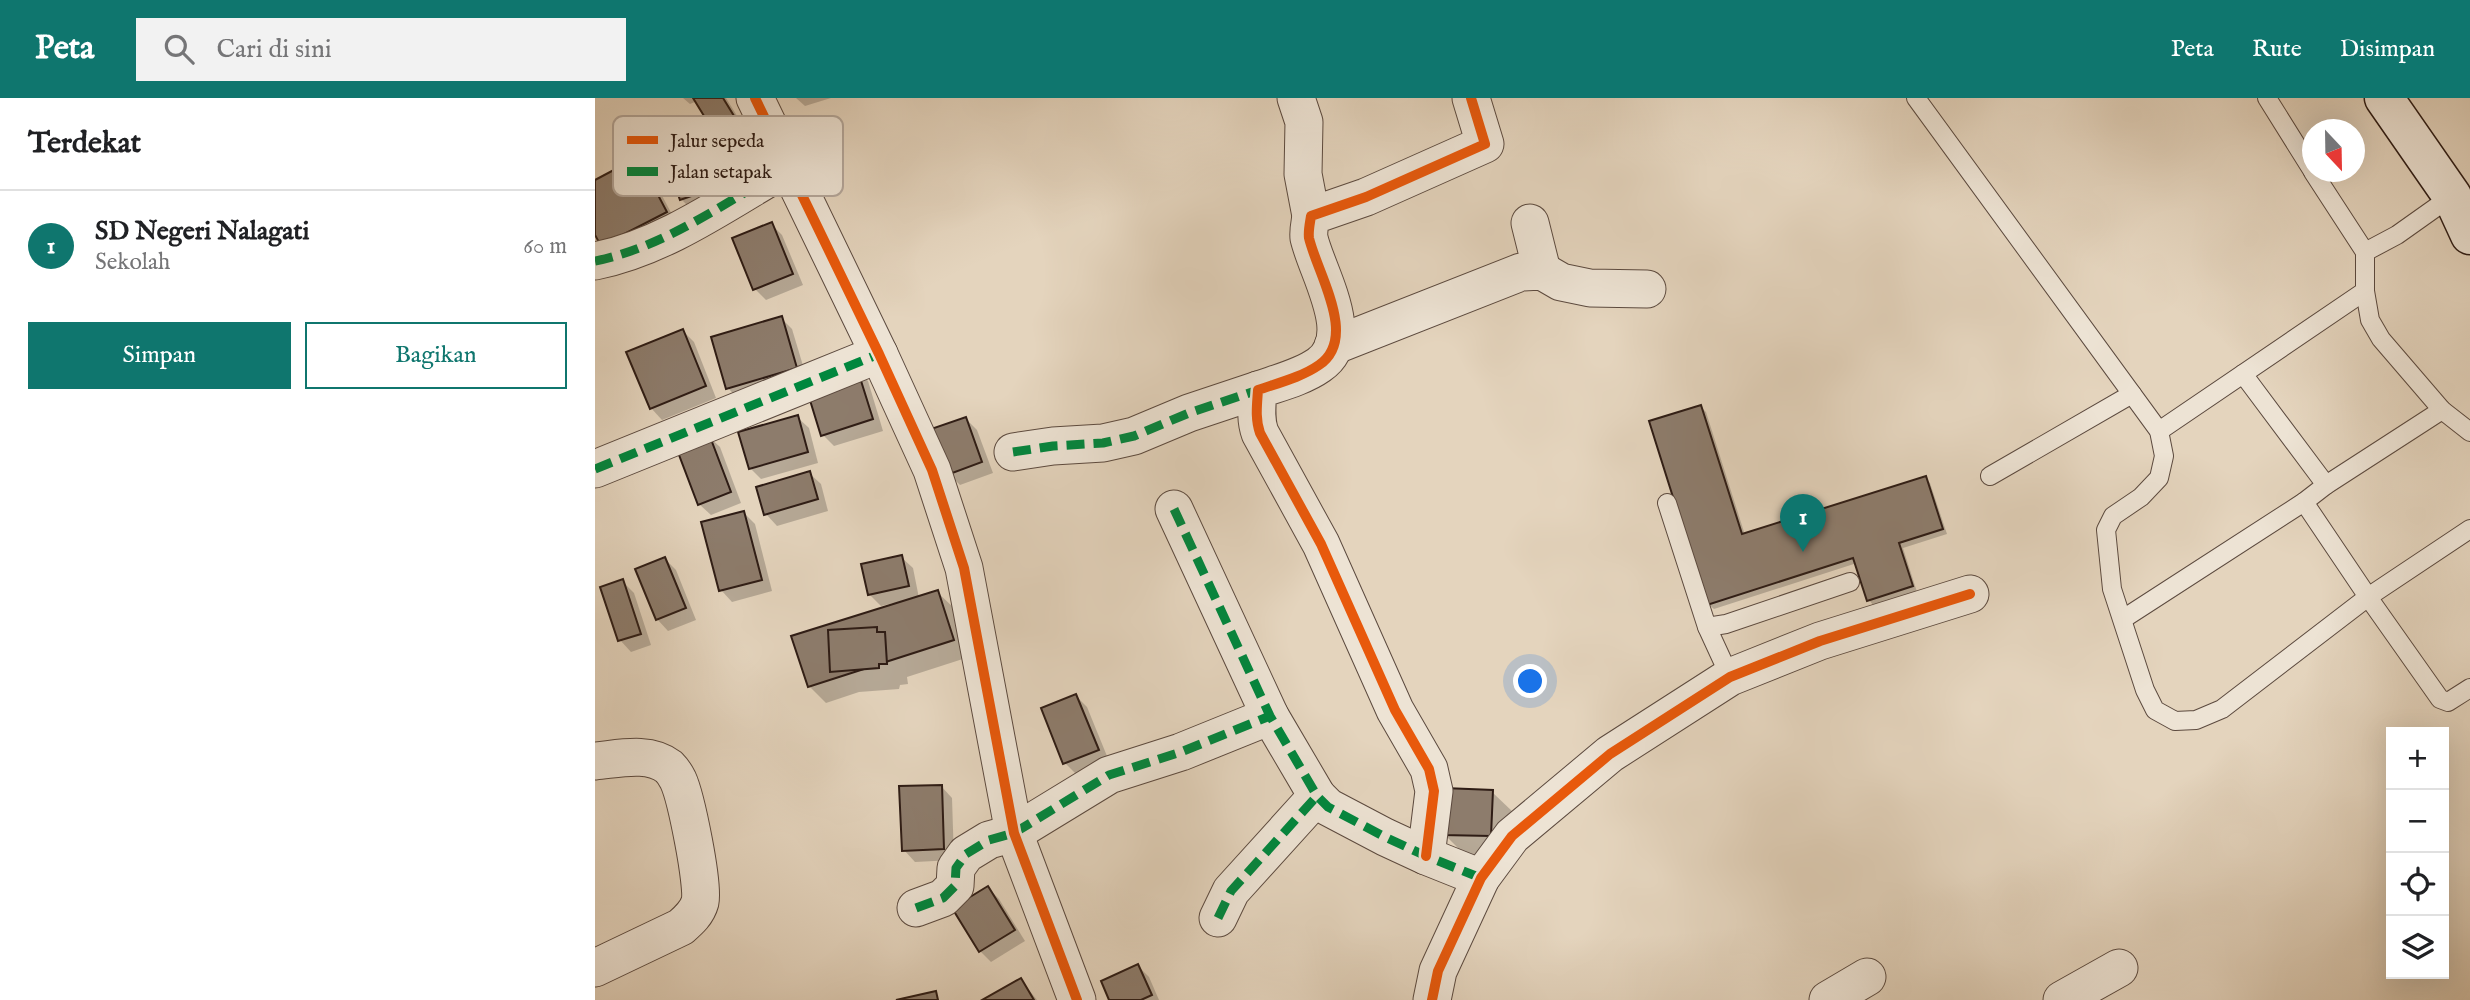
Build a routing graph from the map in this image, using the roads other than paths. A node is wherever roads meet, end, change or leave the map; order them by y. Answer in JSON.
{"nodes":[{"id":1,"x":755,"y":98,"type":"edge"},
{"id":2,"x":1296,"y":98,"type":"edge"},
{"id":3,"x":1471,"y":98,"type":"edge"},
{"id":4,"x":1916,"y":98,"type":"edge"},
{"id":5,"x":2267,"y":98,"type":"edge"},
{"id":6,"x":2383,"y":98,"type":"edge"},
{"id":7,"x":764,"y":116,"type":"edge"},
{"id":8,"x":2302,"y":154,"type":"edge"},
{"id":9,"x":2320,"y":182,"type":"edge"},
{"id":10,"x":737,"y":196,"type":"edge"},
{"id":11,"x":803,"y":196,"type":"edge"},
{"id":12,"x":2452,"y":196,"type":"junction"},
{"id":13,"x":1311,"y":216,"type":"junction"},
{"id":14,"x":1530,"y":223,"type":"dead end"},
{"id":15,"x":2470,"y":235,"type":"edge"},
{"id":16,"x":2365,"y":252,"type":"junction"},
{"id":17,"x":595,"y":261,"type":"edge"},
{"id":18,"x":1542,"y":271,"type":"junction"},
{"id":19,"x":1647,"y":289,"type":"dead end"},
{"id":20,"x":2365,"y":291,"type":"junction"},
{"id":21,"x":1333,"y":346,"type":"junction"},
{"id":22,"x":879,"y":354,"type":"junction"},
{"id":23,"x":2243,"y":374,"type":"junction"},
{"id":24,"x":1258,"y":390,"type":"junction"},
{"id":25,"x":2132,"y":394,"type":"junction"},
{"id":26,"x":2442,"y":410,"type":"junction"},
{"id":27,"x":2159,"y":432,"type":"junction"},
{"id":28,"x":2470,"y":432,"type":"edge"},
{"id":29,"x":1013,"y":452,"type":"dead end"},
{"id":30,"x":595,"y":469,"type":"edge"},
{"id":31,"x":1990,"y":477,"type":"dead end"},
{"id":32,"x":2326,"y":485,"type":"junction"},
{"id":33,"x":2304,"y":502,"type":"junction"},
{"id":34,"x":1667,"y":503,"type":"dead end"},
{"id":35,"x":1174,"y":509,"type":"dead end"},
{"id":36,"x":2470,"y":529,"type":"edge"},
{"id":37,"x":1850,"y":582,"type":"dead end"},
{"id":38,"x":1971,"y":594,"type":"dead end"},
{"id":39,"x":2368,"y":597,"type":"junction"},
{"id":40,"x":2123,"y":619,"type":"junction"},
{"id":41,"x":1707,"y":627,"type":"junction"},
{"id":42,"x":1730,"y":677,"type":"junction"},
{"id":43,"x":2470,"y":688,"type":"edge"},
{"id":44,"x":1270,"y":716,"type":"junction"},
{"id":45,"x":595,"y":761,"type":"edge"},
{"id":46,"x":1317,"y":796,"type":"junction"},
{"id":47,"x":1014,"y":833,"type":"junction"},
{"id":48,"x":1426,"y":856,"type":"junction"},
{"id":49,"x":1481,"y":878,"type":"junction"},
{"id":50,"x":916,"y":908,"type":"dead end"},
{"id":51,"x":1218,"y":918,"type":"dead end"},
{"id":52,"x":595,"y":968,"type":"edge"},
{"id":53,"x":2119,"y":968,"type":"dead end"},
{"id":54,"x":1867,"y":977,"type":"dead end"},
{"id":55,"x":1077,"y":1000,"type":"edge"},
{"id":56,"x":1432,"y":1000,"type":"edge"},
{"id":57,"x":1828,"y":1000,"type":"edge"},
{"id":58,"x":2063,"y":1000,"type":"edge"}],
"edges":[{"from":1,"to":7,"type":"street"},
{"from":2,"to":13,"type":"street"},
{"from":3,"to":13,"type":"street"},
{"from":4,"to":25,"type":"lane"},
{"from":5,"to":8,"type":"lane"},
{"from":6,"to":12,"type":"main road"},
{"from":9,"to":16,"type":"lane"},
{"from":10,"to":17,"type":"street"},
{"from":11,"to":22,"type":"street"},
{"from":12,"to":15,"type":"main road"},
{"from":12,"to":16,"type":"lane"},
{"from":13,"to":21,"type":"street"},
{"from":14,"to":18,"type":"street"},
{"from":16,"to":20,"type":"lane"},
{"from":18,"to":19,"type":"street"},
{"from":18,"to":21,"type":"street"},
{"from":20,"to":23,"type":"lane"},
{"from":20,"to":26,"type":"lane"},
{"from":21,"to":24,"type":"street"},
{"from":22,"to":30,"type":"street"},
{"from":22,"to":47,"type":"street"},
{"from":23,"to":27,"type":"lane"},
{"from":23,"to":32,"type":"lane"},
{"from":24,"to":29,"type":"street"},
{"from":24,"to":48,"type":"street"},
{"from":25,"to":27,"type":"lane"},
{"from":25,"to":31,"type":"lane"},
{"from":26,"to":28,"type":"lane"},
{"from":26,"to":32,"type":"lane"},
{"from":27,"to":40,"type":"lane"},
{"from":32,"to":33,"type":"lane"},
{"from":33,"to":39,"type":"lane"},
{"from":33,"to":40,"type":"lane"},
{"from":34,"to":41,"type":"lane"},
{"from":35,"to":44,"type":"street"},
{"from":36,"to":39,"type":"lane"},
{"from":37,"to":41,"type":"lane"},
{"from":38,"to":42,"type":"street"},
{"from":39,"to":40,"type":"lane"},
{"from":39,"to":43,"type":"lane"},
{"from":41,"to":42,"type":"lane"},
{"from":42,"to":49,"type":"street"},
{"from":44,"to":46,"type":"street"},
{"from":44,"to":47,"type":"street"},
{"from":45,"to":52,"type":"street"},
{"from":46,"to":48,"type":"street"},
{"from":46,"to":51,"type":"street"},
{"from":47,"to":50,"type":"street"},
{"from":47,"to":55,"type":"street"},
{"from":48,"to":49,"type":"street"},
{"from":49,"to":56,"type":"street"},
{"from":53,"to":58,"type":"street"},
{"from":54,"to":57,"type":"street"}]}
